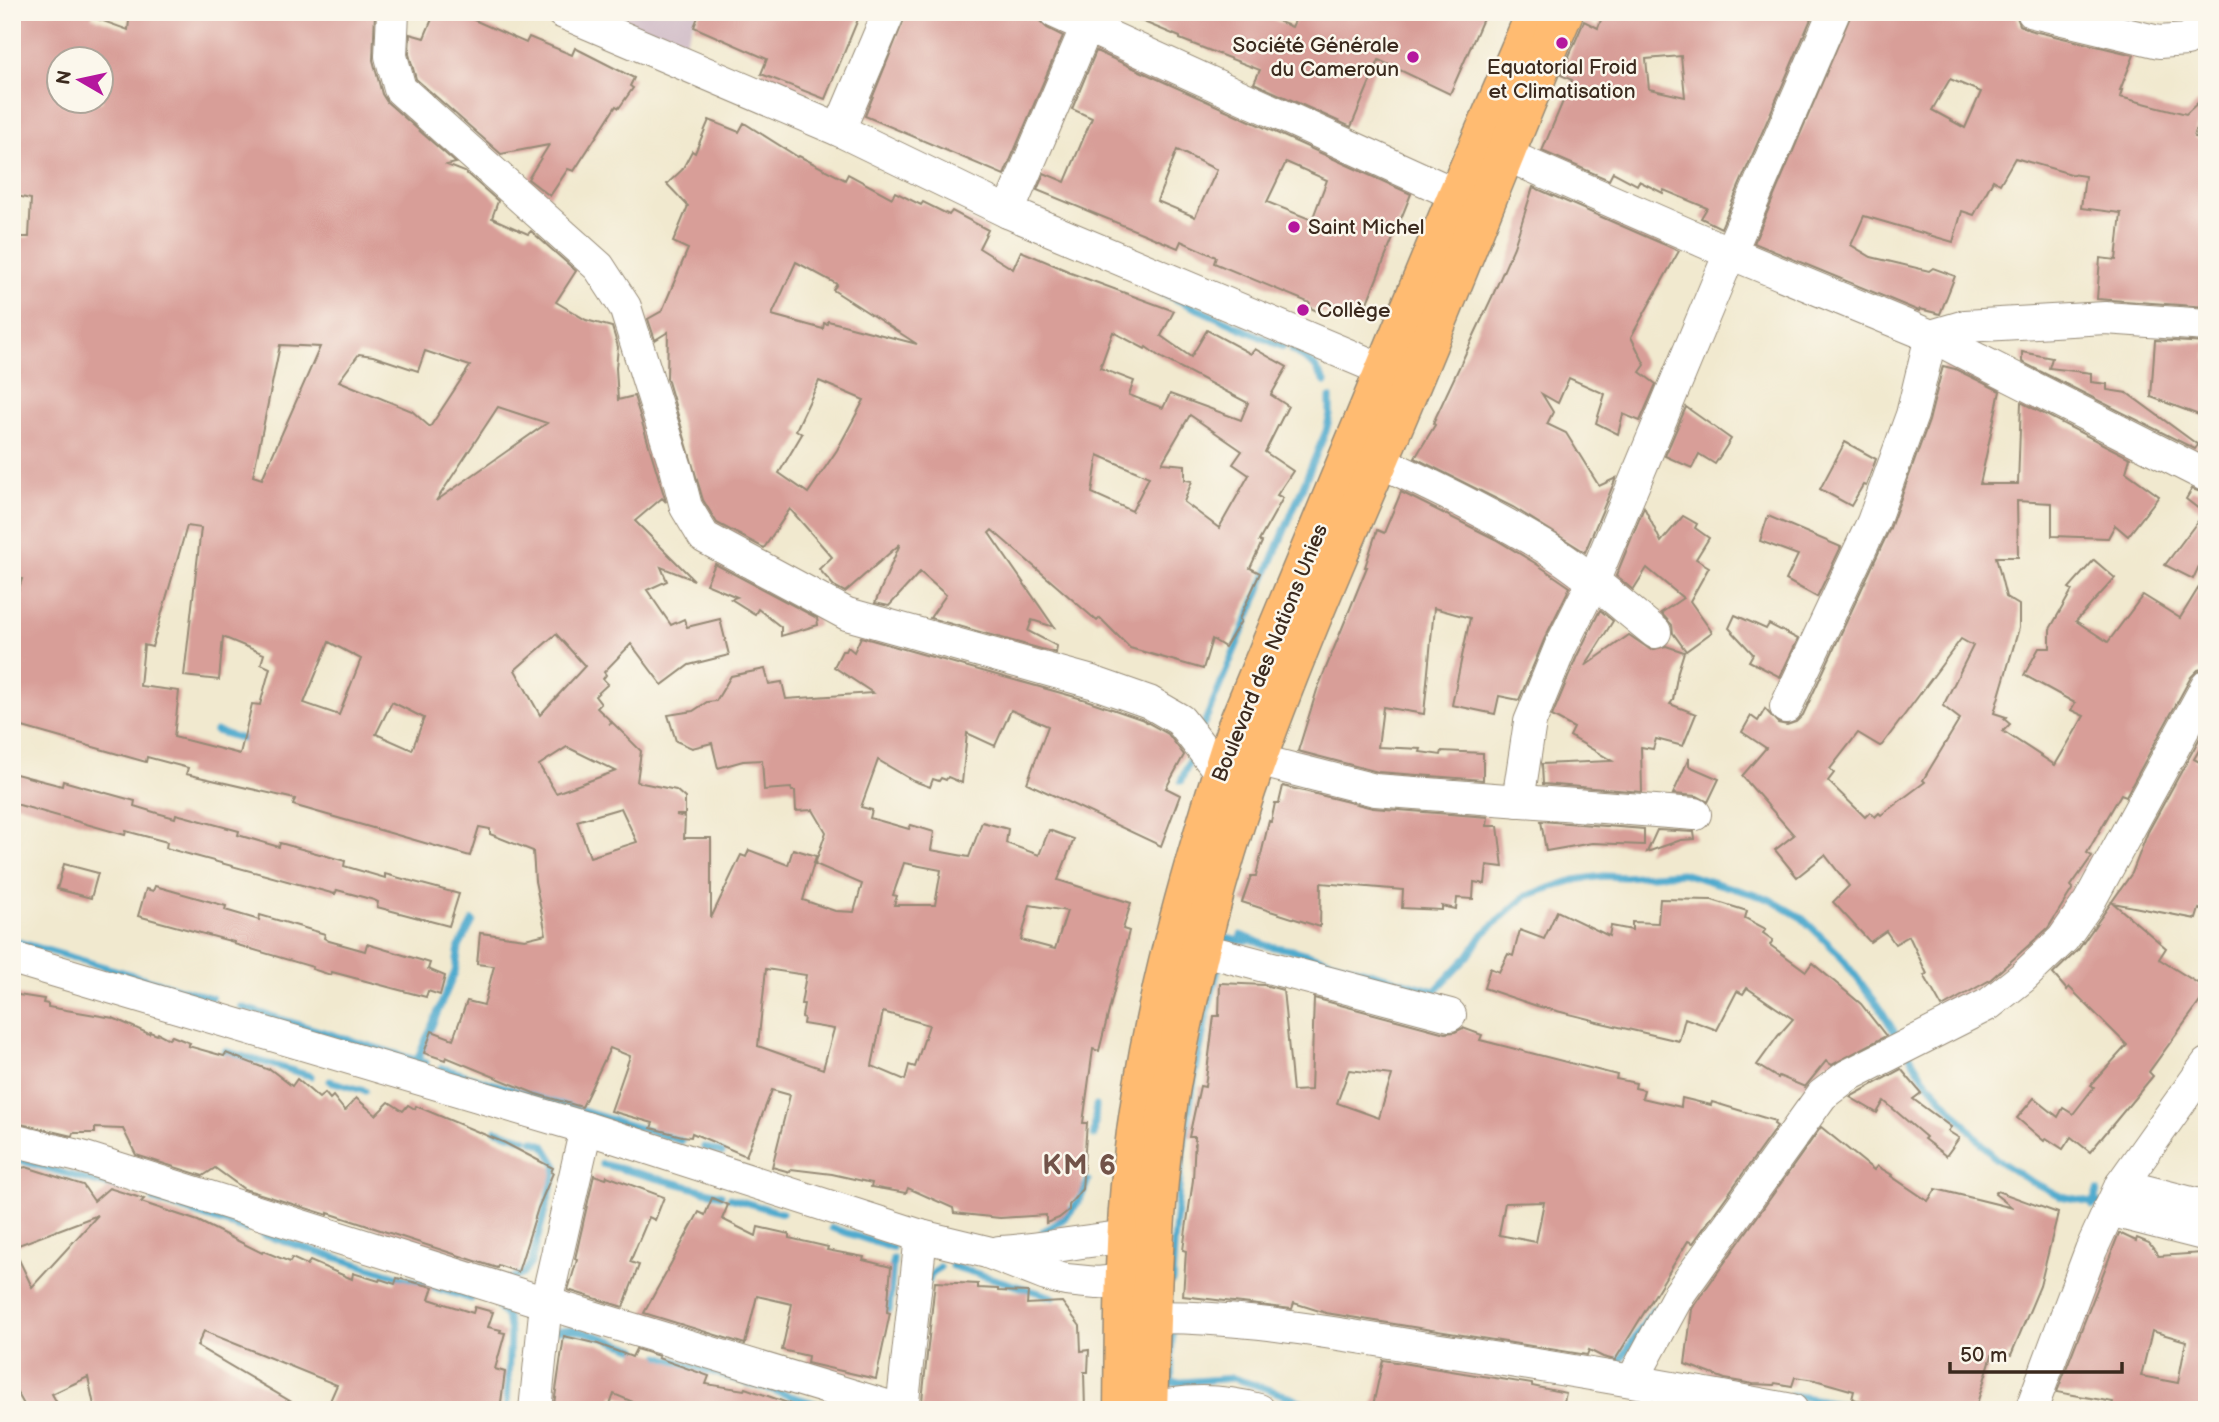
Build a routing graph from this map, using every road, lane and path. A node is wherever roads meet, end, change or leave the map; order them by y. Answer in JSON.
{"nodes":[{"id":1,"x":393,"y":12,"type":"edge"},
{"id":2,"x":562,"y":12,"type":"edge"},
{"id":3,"x":889,"y":12,"type":"edge"},
{"id":4,"x":1055,"y":12,"type":"edge"},
{"id":5,"x":1834,"y":12,"type":"edge"},
{"id":6,"x":2033,"y":12,"type":"edge"},
{"id":7,"x":1536,"y":15,"type":"edge"},
{"id":8,"x":1090,"y":19,"type":"edge"},
{"id":9,"x":2200,"y":41,"type":"edge"},
{"id":10,"x":839,"y":130,"type":"junction"},
{"id":11,"x":1504,"y":154,"type":"junction"},
{"id":12,"x":1457,"y":195,"type":"junction"},
{"id":13,"x":1009,"y":212,"type":"junction"},
{"id":14,"x":1730,"y":253,"type":"junction"},
{"id":15,"x":2207,"y":325,"type":"edge"},
{"id":16,"x":1931,"y":336,"type":"junction"},
{"id":17,"x":1398,"y":376,"type":"junction"},
{"id":18,"x":1379,"y":461,"type":"junction"},
{"id":19,"x":2207,"y":476,"type":"edge"},
{"id":20,"x":1594,"y":582,"type":"junction"},
{"id":21,"x":1655,"y":632,"type":"dead end"},
{"id":22,"x":2207,"y":686,"type":"edge"},
{"id":23,"x":1786,"y":707,"type":"dead end"},
{"id":24,"x":1257,"y":760,"type":"junction"},
{"id":25,"x":1222,"y":773,"type":"junction"},
{"id":26,"x":1518,"y":800,"type":"junction"},
{"id":27,"x":1695,"y":814,"type":"dead end"},
{"id":28,"x":1200,"y":949,"type":"junction"},
{"id":29,"x":12,"y":958,"type":"edge"},
{"id":30,"x":1450,"y":1015,"type":"dead end"},
{"id":31,"x":2207,"y":1064,"type":"edge"},
{"id":32,"x":586,"y":1128,"type":"junction"},
{"id":33,"x":12,"y":1140,"type":"edge"},
{"id":34,"x":2115,"y":1197,"type":"junction"},
{"id":35,"x":2207,"y":1207,"type":"edge"},
{"id":36,"x":2207,"y":1235,"type":"edge"},
{"id":37,"x":921,"y":1236,"type":"junction"},
{"id":38,"x":1140,"y":1236,"type":"junction"},
{"id":39,"x":987,"y":1252,"type":"junction"},
{"id":40,"x":1139,"y":1279,"type":"junction"},
{"id":41,"x":546,"y":1303,"type":"junction"},
{"id":42,"x":1138,"y":1317,"type":"junction"},
{"id":43,"x":1633,"y":1380,"type":"junction"},
{"id":44,"x":1141,"y":1409,"type":"edge"},
{"id":45,"x":536,"y":1410,"type":"edge"},
{"id":46,"x":901,"y":1410,"type":"edge"},
{"id":47,"x":1259,"y":1410,"type":"edge"},
{"id":48,"x":1792,"y":1410,"type":"edge"},
{"id":49,"x":2031,"y":1410,"type":"edge"}],
"edges":[{"from":1,"to":25,"type":"street"},
{"from":2,"to":10,"type":"street"},
{"from":3,"to":10,"type":"street"},
{"from":4,"to":8,"type":"street"},
{"from":5,"to":14,"type":"street"},
{"from":6,"to":9,"type":"street"},
{"from":7,"to":11,"type":"main road","name":"Boulevard des Nations Unies"},
{"from":7,"to":12,"type":"main road","name":"Boulevard des Nations Unies"},
{"from":8,"to":12,"type":"street"},
{"from":8,"to":13,"type":"street"},
{"from":10,"to":13,"type":"street"},
{"from":11,"to":14,"type":"street"},
{"from":11,"to":17,"type":"main road","name":"Boulevard des Nations Unies"},
{"from":12,"to":17,"type":"main road","name":"Boulevard des Nations Unies"},
{"from":13,"to":17,"type":"street"},
{"from":14,"to":16,"type":"street"},
{"from":14,"to":20,"type":"street"},
{"from":15,"to":16,"type":"street"},
{"from":16,"to":19,"type":"street"},
{"from":16,"to":23,"type":"street"},
{"from":17,"to":18,"type":"main road","name":"Boulevard des Nations Unies"},
{"from":17,"to":25,"type":"main road","name":"Boulevard des Nations Unies"},
{"from":18,"to":20,"type":"street"},
{"from":18,"to":24,"type":"main road","name":"Boulevard des Nations Unies"},
{"from":20,"to":21,"type":"street"},
{"from":20,"to":26,"type":"street"},
{"from":22,"to":43,"type":"street"},
{"from":24,"to":26,"type":"street"},
{"from":24,"to":28,"type":"main road","name":"Boulevard des Nations Unies"},
{"from":25,"to":38,"type":"main road","name":"Boulevard des Nations Unies"},
{"from":26,"to":27,"type":"street"},
{"from":28,"to":30,"type":"street"},
{"from":28,"to":38,"type":"main road","name":"Boulevard des Nations Unies"},
{"from":29,"to":32,"type":"street"},
{"from":31,"to":34,"type":"street"},
{"from":32,"to":37,"type":"street"},
{"from":32,"to":41,"type":"street"},
{"from":33,"to":41,"type":"street"},
{"from":34,"to":35,"type":"street"},
{"from":34,"to":36,"type":"street"},
{"from":34,"to":49,"type":"street"},
{"from":37,"to":39,"type":"street"},
{"from":37,"to":46,"type":"street"},
{"from":38,"to":39,"type":"street"},
{"from":38,"to":40,"type":"main road","name":"Boulevard des Nations Unies"},
{"from":39,"to":40,"type":"street"},
{"from":40,"to":42,"type":"main road","name":"Boulevard des Nations Unies"},
{"from":41,"to":45,"type":"street"},
{"from":41,"to":46,"type":"street"},
{"from":42,"to":43,"type":"street"},
{"from":42,"to":44,"type":"main road","name":"Boulevard des Nations Unies"},
{"from":43,"to":48,"type":"street"},
{"from":44,"to":47,"type":"street"}]}
